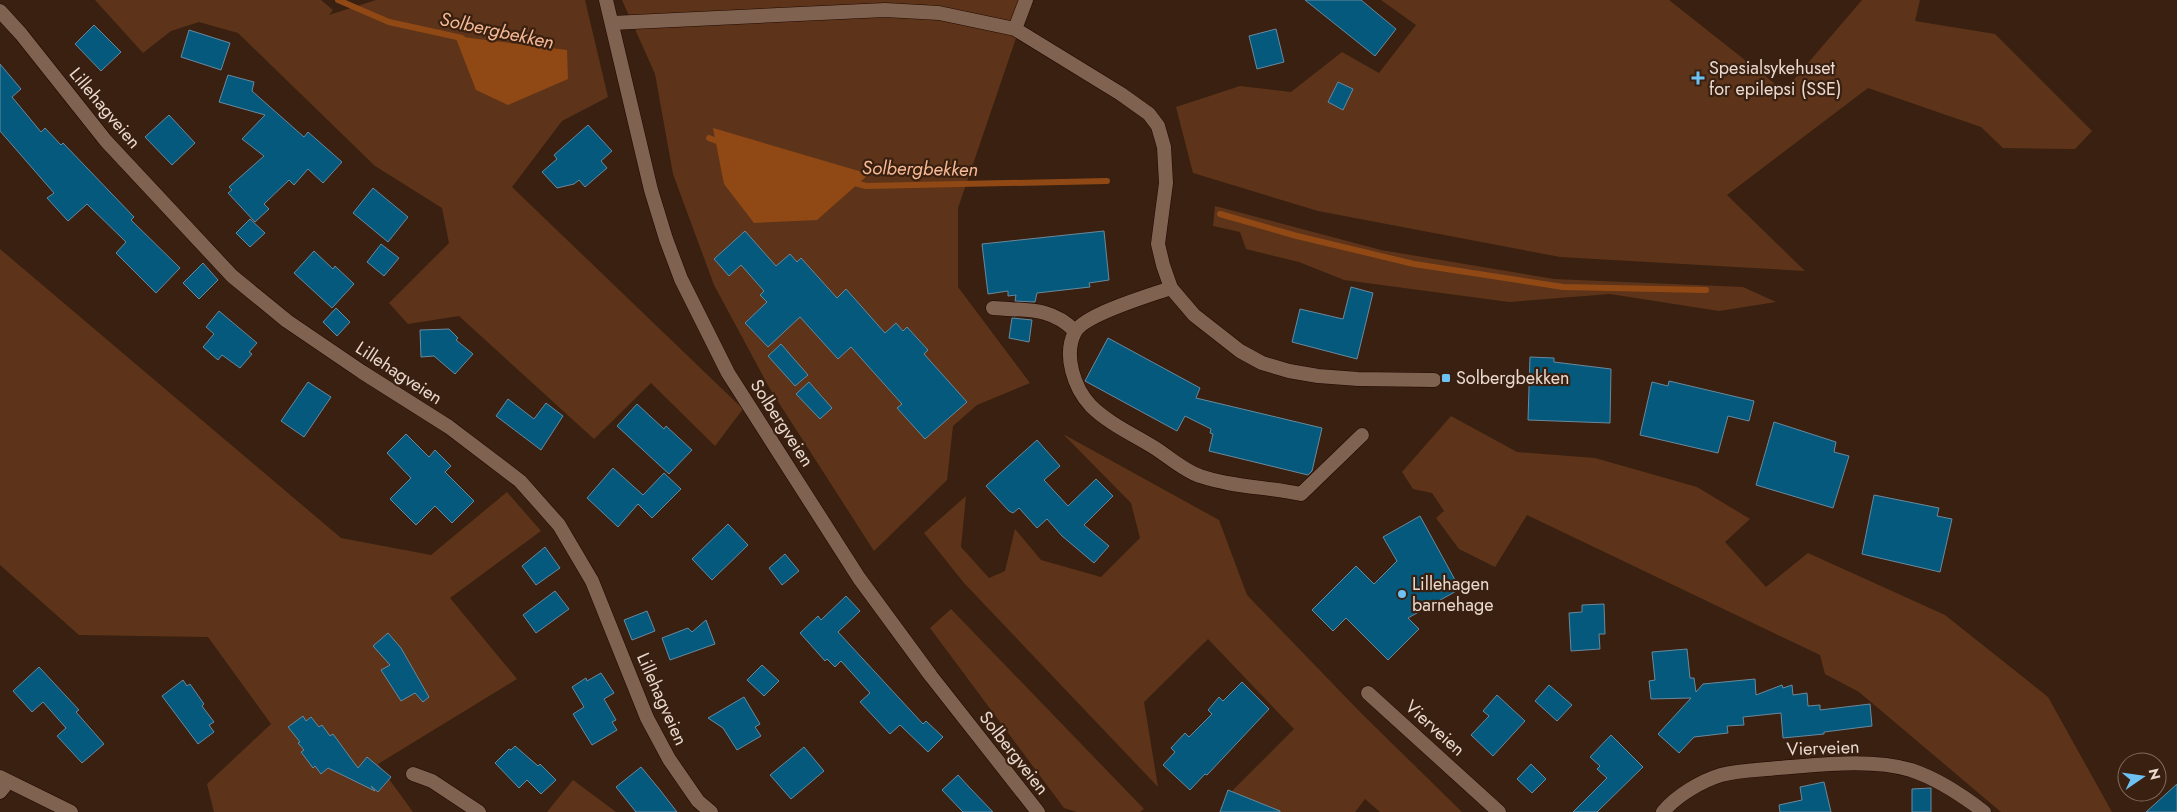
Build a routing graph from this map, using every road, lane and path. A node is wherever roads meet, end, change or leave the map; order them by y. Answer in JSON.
{"nodes":[{"id":1,"x":606,"y":0,"type":"edge"},
{"id":2,"x":1026,"y":0,"type":"edge"},
{"id":3,"x":0,"y":11,"type":"edge"},
{"id":4,"x":612,"y":23,"type":"junction"},
{"id":5,"x":1015,"y":29,"type":"junction"},
{"id":6,"x":1171,"y":288,"type":"junction"},
{"id":7,"x":992,"y":308,"type":"dead end"},
{"id":8,"x":1075,"y":331,"type":"junction"},
{"id":9,"x":1434,"y":380,"type":"dead end"},
{"id":10,"x":1362,"y":434,"type":"dead end"},
{"id":11,"x":1368,"y":692,"type":"dead end"},
{"id":12,"x":412,"y":774,"type":"dead end"},
{"id":13,"x":3,"y":783,"type":"edge"},
{"id":14,"x":71,"y":812,"type":"edge"},
{"id":15,"x":479,"y":812,"type":"edge"},
{"id":16,"x":711,"y":812,"type":"edge"},
{"id":17,"x":1038,"y":812,"type":"edge"},
{"id":18,"x":1499,"y":812,"type":"edge"},
{"id":19,"x":1663,"y":812,"type":"edge"},
{"id":20,"x":1984,"y":812,"type":"edge"}],
"edges":[{"from":1,"to":4,"type":"street","name":"Solbergveien"},
{"from":2,"to":5,"type":"street"},
{"from":3,"to":16,"type":"street","name":"Lillehagveien"},
{"from":4,"to":5,"type":"street"},
{"from":4,"to":17,"type":"street","name":"Solbergveien"},
{"from":5,"to":6,"type":"street"},
{"from":6,"to":8,"type":"street"},
{"from":6,"to":9,"type":"street"},
{"from":7,"to":8,"type":"street"},
{"from":8,"to":10,"type":"street"},
{"from":11,"to":18,"type":"street","name":"Vierveien"},
{"from":12,"to":15,"type":"street"},
{"from":13,"to":14,"type":"street"},
{"from":19,"to":20,"type":"street","name":"Vierveien"}]}
